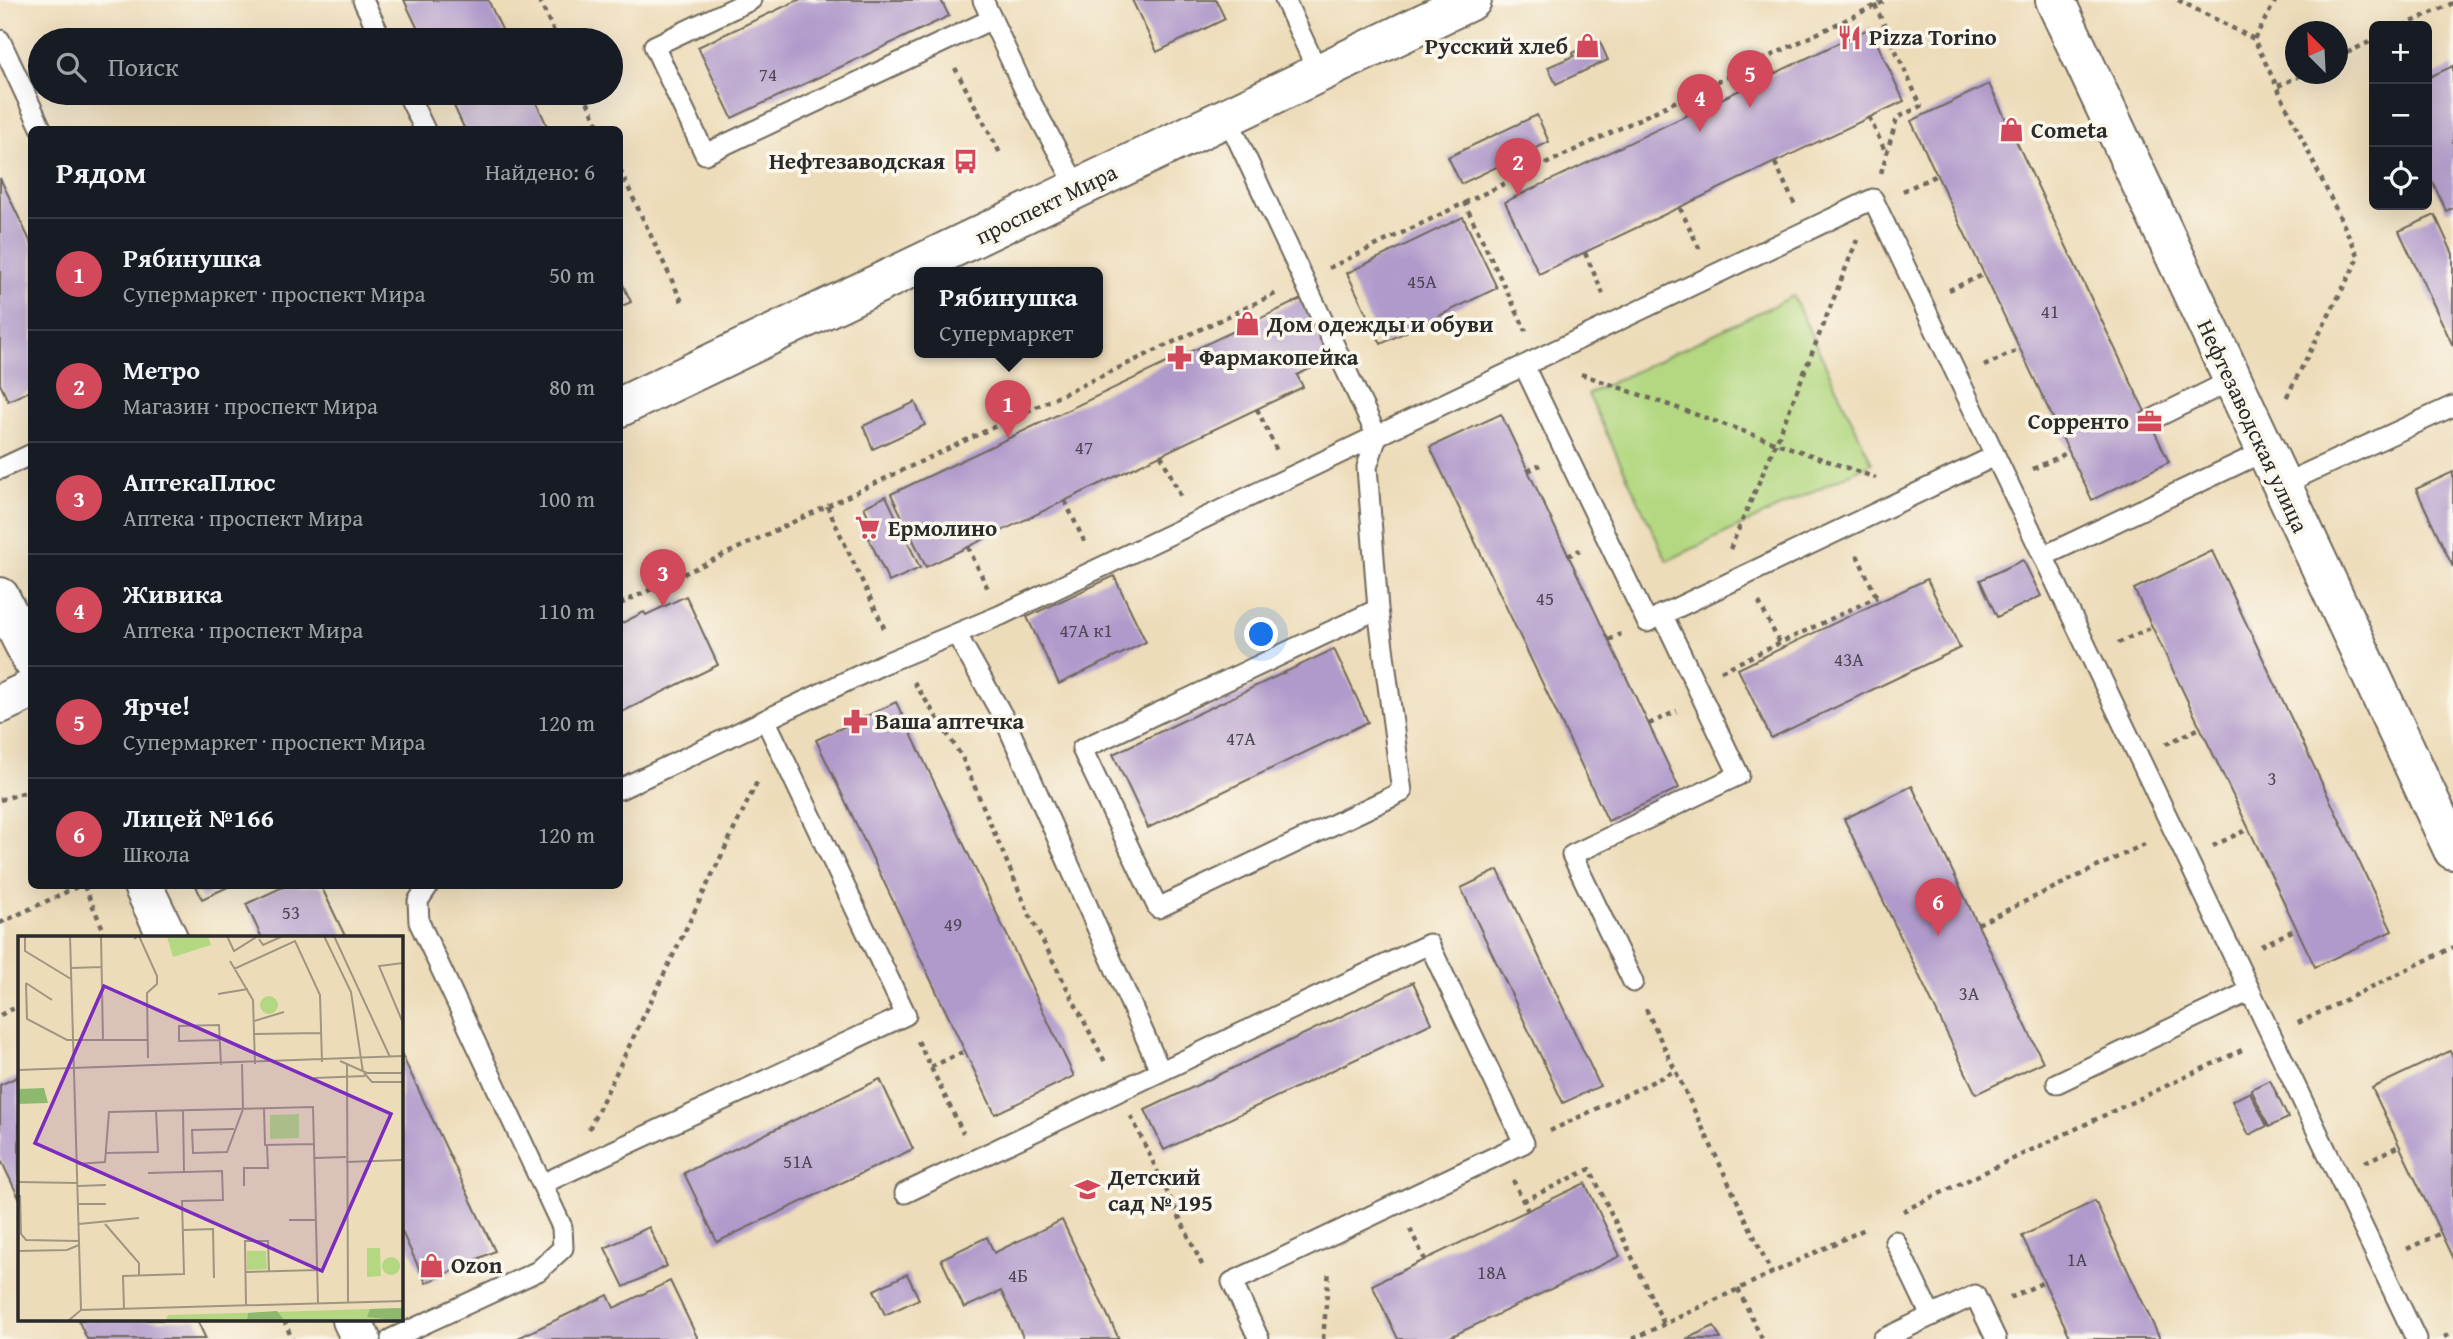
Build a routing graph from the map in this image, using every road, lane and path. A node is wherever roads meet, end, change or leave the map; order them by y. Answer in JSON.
{"nodes":[{"id":1,"x":363,"y":0,"type":"edge"},
{"id":2,"x":539,"y":0,"type":"edge"},
{"id":3,"x":751,"y":0,"type":"edge"},
{"id":4,"x":982,"y":0,"type":"edge"},
{"id":5,"x":1285,"y":0,"type":"edge"},
{"id":6,"x":1472,"y":0,"type":"edge"},
{"id":7,"x":1887,"y":0,"type":"edge"},
{"id":8,"x":2055,"y":0,"type":"edge"},
{"id":9,"x":2178,"y":0,"type":"edge"},
{"id":10,"x":2276,"y":0,"type":"edge"},
{"id":11,"x":2453,"y":3,"type":"edge"},
{"id":12,"x":1875,"y":5,"type":"junction"},
{"id":13,"x":992,"y":19,"type":"junction"},
{"id":14,"x":2414,"y":21,"type":"edge"},
{"id":15,"x":376,"y":28,"type":"edge"},
{"id":16,"x":552,"y":28,"type":"edge"},
{"id":17,"x":2254,"y":39,"type":"junction"},
{"id":18,"x":0,"y":40,"type":"edge"},
{"id":19,"x":2369,"y":42,"type":"edge"},
{"id":20,"x":942,"y":43,"type":"junction"},
{"id":21,"x":2348,"y":52,"type":"edge"},
{"id":22,"x":1319,"y":74,"type":"junction"},
{"id":23,"x":2285,"y":83,"type":"edge"},
{"id":24,"x":2278,"y":86,"type":"junction"},
{"id":25,"x":28,"y":100,"type":"edge"},
{"id":26,"x":30,"y":105,"type":"edge"},
{"id":27,"x":413,"y":105,"type":"edge"},
{"id":28,"x":589,"y":105,"type":"edge"},
{"id":29,"x":1227,"y":117,"type":"junction"},
{"id":30,"x":1869,"y":117,"type":"dead end"},
{"id":31,"x":40,"y":126,"type":"edge"},
{"id":32,"x":423,"y":126,"type":"edge"},
{"id":33,"x":599,"y":126,"type":"edge"},
{"id":34,"x":1000,"y":153,"type":"dead end"},
{"id":35,"x":1887,"y":154,"type":"junction"},
{"id":36,"x":1774,"y":163,"type":"dead end"},
{"id":37,"x":1937,"y":175,"type":"dead end"},
{"id":38,"x":623,"y":176,"type":"edge"},
{"id":39,"x":1786,"y":187,"type":"dead end"},
{"id":40,"x":1078,"y":189,"type":"junction"},
{"id":41,"x":1464,"y":202,"type":"junction"},
{"id":42,"x":1875,"y":202,"type":"junction"},
{"id":43,"x":1680,"y":208,"type":"dead end"},
{"id":44,"x":1691,"y":232,"type":"dead end"},
{"id":45,"x":1585,"y":253,"type":"dead end"},
{"id":46,"x":914,"y":267,"type":"edge"},
{"id":47,"x":914,"y":267,"type":"edge"},
{"id":48,"x":1984,"y":274,"type":"dead end"},
{"id":49,"x":1596,"y":278,"type":"dead end"},
{"id":50,"x":1304,"y":280,"type":"junction"},
{"id":51,"x":1966,"y":283,"type":"dead end"},
{"id":52,"x":683,"y":304,"type":"dead end"},
{"id":53,"x":2020,"y":349,"type":"dead end"},
{"id":54,"x":2001,"y":358,"type":"dead end"},
{"id":55,"x":1532,"y":362,"type":"junction"},
{"id":56,"x":2232,"y":380,"type":"junction"},
{"id":57,"x":2286,"y":398,"type":"dead end"},
{"id":58,"x":623,"y":406,"type":"edge"},
{"id":59,"x":2453,"y":406,"type":"edge"},
{"id":60,"x":1257,"y":409,"type":"dead end"},
{"id":61,"x":2149,"y":421,"type":"dead end"},
{"id":62,"x":1377,"y":436,"type":"junction"},
{"id":63,"x":1273,"y":442,"type":"dead end"},
{"id":64,"x":1776,"y":443,"type":"junction"},
{"id":65,"x":2265,"y":451,"type":"junction"},
{"id":66,"x":2069,"y":452,"type":"dead end"},
{"id":67,"x":1161,"y":455,"type":"dead end"},
{"id":68,"x":28,"y":456,"type":"edge"},
{"id":69,"x":1995,"y":456,"type":"junction"},
{"id":70,"x":2050,"y":461,"type":"dead end"},
{"id":71,"x":0,"y":469,"type":"edge"},
{"id":72,"x":2281,"y":485,"type":"junction"},
{"id":73,"x":1177,"y":488,"type":"dead end"},
{"id":74,"x":1918,"y":493,"type":"junction"},
{"id":75,"x":1065,"y":501,"type":"dead end"},
{"id":76,"x":827,"y":506,"type":"junction"},
{"id":77,"x":1844,"y":528,"type":"junction"},
{"id":78,"x":1080,"y":534,"type":"dead end"},
{"id":79,"x":968,"y":547,"type":"dead end"},
{"id":80,"x":2044,"y":556,"type":"junction"},
{"id":81,"x":1746,"y":575,"type":"junction"},
{"id":82,"x":984,"y":580,"type":"dead end"},
{"id":83,"x":1711,"y":592,"type":"junction"},
{"id":84,"x":0,"y":597,"type":"edge"},
{"id":85,"x":623,"y":603,"type":"edge"},
{"id":86,"x":1378,"y":609,"type":"junction"},
{"id":87,"x":1662,"y":614,"type":"junction"},
{"id":88,"x":2152,"y":627,"type":"dead end"},
{"id":89,"x":957,"y":635,"type":"junction"},
{"id":90,"x":1780,"y":646,"type":"junction"},
{"id":91,"x":28,"y":652,"type":"edge"},
{"id":92,"x":2091,"y":656,"type":"junction"},
{"id":93,"x":898,"y":658,"type":"junction"},
{"id":94,"x":1695,"y":683,"type":"junction"},
{"id":95,"x":28,"y":692,"type":"edge"},
{"id":96,"x":0,"y":704,"type":"edge"},
{"id":97,"x":766,"y":721,"type":"junction"},
{"id":98,"x":2200,"y":728,"type":"dead end"},
{"id":99,"x":776,"y":742,"type":"junction"},
{"id":100,"x":2139,"y":757,"type":"junction"},
{"id":101,"x":623,"y":788,"type":"edge"},
{"id":102,"x":28,"y":791,"type":"edge"},
{"id":103,"x":0,"y":800,"type":"edge"},
{"id":104,"x":2248,"y":829,"type":"dead end"},
{"id":105,"x":2174,"y":831,"type":"junction"},
{"id":106,"x":2227,"y":839,"type":"dead end"},
{"id":107,"x":2453,"y":850,"type":"edge"},
{"id":108,"x":74,"y":889,"type":"edge"},
{"id":109,"x":82,"y":889,"type":"edge"},
{"id":110,"x":144,"y":889,"type":"edge"},
{"id":111,"x":426,"y":889,"type":"edge"},
{"id":112,"x":0,"y":923,"type":"edge"},
{"id":113,"x":1978,"y":924,"type":"dead end"},
{"id":114,"x":2296,"y":929,"type":"dead end"},
{"id":115,"x":106,"y":936,"type":"edge"},
{"id":116,"x":167,"y":936,"type":"edge"},
{"id":117,"x":2275,"y":940,"type":"dead end"},
{"id":118,"x":2453,"y":947,"type":"edge"},
{"id":119,"x":1633,"y":982,"type":"joint"},
{"id":120,"x":2250,"y":991,"type":"junction"},
{"id":121,"x":18,"y":1006,"type":"edge"},
{"id":122,"x":906,"y":1014,"type":"junction"},
{"id":123,"x":0,"y":1015,"type":"edge"},
{"id":124,"x":2271,"y":1036,"type":"junction"},
{"id":125,"x":965,"y":1051,"type":"dead end"},
{"id":126,"x":931,"y":1067,"type":"junction"},
{"id":127,"x":1160,"y":1070,"type":"junction"},
{"id":128,"x":1675,"y":1070,"type":"junction"},
{"id":129,"x":2057,"y":1083,"type":"dead end"},
{"id":130,"x":1119,"y":1091,"type":"junction"},
{"id":131,"x":964,"y":1134,"type":"dead end"},
{"id":132,"x":1524,"y":1143,"type":"junction"},
{"id":133,"x":2399,"y":1146,"type":"dead end"},
{"id":134,"x":567,"y":1173,"type":"junction"},
{"id":135,"x":2338,"y":1175,"type":"junction"},
{"id":136,"x":542,"y":1184,"type":"junction"},
{"id":137,"x":905,"y":1193,"type":"dead end"},
{"id":138,"x":1523,"y":1201,"type":"dead end"},
{"id":139,"x":1897,"y":1214,"type":"dead end"},
{"id":140,"x":1872,"y":1226,"type":"dead end"},
{"id":141,"x":2441,"y":1233,"type":"dead end"},
{"id":142,"x":1332,"y":1234,"type":"junction"},
{"id":143,"x":1895,"y":1241,"type":"dead end"},
{"id":144,"x":2379,"y":1262,"type":"junction"},
{"id":145,"x":1772,"y":1273,"type":"junction"},
{"id":146,"x":1208,"y":1277,"type":"dead end"},
{"id":147,"x":1738,"y":1289,"type":"junction"},
{"id":148,"x":1931,"y":1316,"type":"junction"},
{"id":149,"x":285,"y":1322,"type":"edge"},
{"id":150,"x":353,"y":1322,"type":"edge"},
{"id":151,"x":1664,"y":1324,"type":"junction"},
{"id":152,"x":292,"y":1339,"type":"edge"},
{"id":153,"x":361,"y":1339,"type":"edge"},
{"id":154,"x":391,"y":1339,"type":"edge"},
{"id":155,"x":1259,"y":1339,"type":"edge"},
{"id":156,"x":1323,"y":1339,"type":"edge"},
{"id":157,"x":1633,"y":1339,"type":"edge"},
{"id":158,"x":1762,"y":1339,"type":"edge"},
{"id":159,"x":1883,"y":1339,"type":"edge"},
{"id":160,"x":1996,"y":1339,"type":"edge"},
{"id":161,"x":2416,"y":1339,"type":"edge"}],
"edges":[{"from":1,"to":15,"type":"lane"},
{"from":2,"to":16,"type":"path"},
{"from":3,"to":20,"type":"lane"},
{"from":4,"to":13,"type":"lane"},
{"from":5,"to":22,"type":"lane"},
{"from":6,"to":22,"type":"street","name":"проспект Мира"},
{"from":7,"to":12,"type":"path"},
{"from":8,"to":56,"type":"street","name":"Нефтезаводская улица"},
{"from":9,"to":17,"type":"path"},
{"from":10,"to":17,"type":"path"},
{"from":11,"to":14,"type":"path"},
{"from":12,"to":35,"type":"path"},
{"from":12,"to":41,"type":"path"},
{"from":13,"to":20,"type":"lane"},
{"from":13,"to":40,"type":"lane"},
{"from":17,"to":24,"type":"path"},
{"from":18,"to":25,"type":"lane"},
{"from":19,"to":21,"type":"path"},
{"from":20,"to":34,"type":"path"},
{"from":22,"to":29,"type":"street","name":"проспект Мира"},
{"from":23,"to":24,"type":"path"},
{"from":24,"to":57,"type":"path"},
{"from":26,"to":31,"type":"lane"},
{"from":27,"to":32,"type":"lane"},
{"from":28,"to":33,"type":"path"},
{"from":29,"to":40,"type":"street","name":"проспект Мира"},
{"from":29,"to":50,"type":"lane"},
{"from":30,"to":35,"type":"path"},
{"from":35,"to":42,"type":"path"},
{"from":36,"to":39,"type":"path"},
{"from":37,"to":42,"type":"path"},
{"from":38,"to":52,"type":"path"},
{"from":40,"to":46,"type":"street","name":"проспект Мира"},
{"from":41,"to":50,"type":"path"},
{"from":41,"to":55,"type":"path"},
{"from":42,"to":55,"type":"lane"},
{"from":42,"to":64,"type":"path"},
{"from":42,"to":69,"type":"lane"},
{"from":43,"to":44,"type":"path"},
{"from":45,"to":49,"type":"path"},
{"from":47,"to":58,"type":"street","name":"проспект Мира"},
{"from":48,"to":51,"type":"path"},
{"from":50,"to":62,"type":"lane"},
{"from":50,"to":76,"type":"path"},
{"from":53,"to":54,"type":"path"},
{"from":55,"to":62,"type":"lane"},
{"from":55,"to":64,"type":"path"},
{"from":55,"to":87,"type":"lane"},
{"from":56,"to":61,"type":"lane"},
{"from":56,"to":65,"type":"street","name":"Нефтезаводская улица"},
{"from":59,"to":72,"type":"lane"},
{"from":60,"to":63,"type":"path"},
{"from":62,"to":86,"type":"lane"},
{"from":62,"to":89,"type":"lane"},
{"from":64,"to":74,"type":"path"},
{"from":64,"to":83,"type":"path"},
{"from":65,"to":72,"type":"street","name":"Нефтезаводская улица"},
{"from":65,"to":80,"type":"lane"},
{"from":66,"to":70,"type":"path"},
{"from":67,"to":73,"type":"path"},
{"from":68,"to":71,"type":"lane"},
{"from":69,"to":74,"type":"lane"},
{"from":69,"to":80,"type":"lane"},
{"from":72,"to":107,"type":"street","name":"Нефтезаводская улица"},
{"from":74,"to":77,"type":"lane"},
{"from":75,"to":78,"type":"path"},
{"from":76,"to":85,"type":"path"},
{"from":76,"to":93,"type":"path"},
{"from":77,"to":81,"type":"lane"},
{"from":77,"to":90,"type":"path"},
{"from":79,"to":82,"type":"path"},
{"from":80,"to":92,"type":"lane"},
{"from":81,"to":83,"type":"lane"},
{"from":81,"to":90,"type":"path"},
{"from":83,"to":87,"type":"lane"},
{"from":84,"to":91,"type":"street"},
{"from":86,"to":86,"type":"lane"},
{"from":87,"to":94,"type":"lane"},
{"from":88,"to":92,"type":"path"},
{"from":89,"to":93,"type":"lane"},
{"from":89,"to":127,"type":"lane"},
{"from":90,"to":94,"type":"path"},
{"from":92,"to":100,"type":"lane"},
{"from":93,"to":97,"type":"lane"},
{"from":93,"to":130,"type":"path"},
{"from":94,"to":119,"type":"lane"},
{"from":95,"to":96,"type":"street"},
{"from":97,"to":99,"type":"lane"},
{"from":97,"to":101,"type":"lane"},
{"from":98,"to":100,"type":"path"},
{"from":99,"to":122,"type":"lane"},
{"from":99,"to":134,"type":"path"},
{"from":100,"to":105,"type":"lane"},
{"from":102,"to":103,"type":"path"},
{"from":104,"to":106,"type":"path"},
{"from":105,"to":113,"type":"path"},
{"from":105,"to":120,"type":"lane"},
{"from":108,"to":112,"type":"path"},
{"from":109,"to":115,"type":"path"},
{"from":110,"to":116,"type":"street"},
{"from":111,"to":136,"type":"lane"},
{"from":114,"to":117,"type":"path"},
{"from":118,"to":124,"type":"path"},
{"from":119,"to":128,"type":"path"},
{"from":120,"to":124,"type":"lane"},
{"from":120,"to":129,"type":"lane"},
{"from":121,"to":123,"type":"path"},
{"from":122,"to":126,"type":"path"},
{"from":122,"to":134,"type":"lane"},
{"from":124,"to":135,"type":"lane"},
{"from":124,"to":139,"type":"path"},
{"from":125,"to":126,"type":"path"},
{"from":126,"to":131,"type":"path"},
{"from":127,"to":130,"type":"lane"},
{"from":127,"to":132,"type":"lane"},
{"from":128,"to":132,"type":"path"},
{"from":128,"to":145,"type":"path"},
{"from":130,"to":137,"type":"lane"},
{"from":130,"to":146,"type":"path"},
{"from":132,"to":142,"type":"lane"},
{"from":133,"to":135,"type":"path"},
{"from":134,"to":136,"type":"lane"},
{"from":135,"to":144,"type":"lane"},
{"from":136,"to":154,"type":"lane"},
{"from":138,"to":151,"type":"path"},
{"from":140,"to":145,"type":"path"},
{"from":141,"to":144,"type":"path"},
{"from":142,"to":155,"type":"lane"},
{"from":142,"to":156,"type":"path"},
{"from":143,"to":148,"type":"lane"},
{"from":144,"to":161,"type":"lane"},
{"from":145,"to":147,"type":"path"},
{"from":147,"to":151,"type":"path"},
{"from":147,"to":158,"type":"path"},
{"from":148,"to":159,"type":"lane"},
{"from":148,"to":160,"type":"lane"},
{"from":149,"to":152,"type":"path"},
{"from":150,"to":153,"type":"street"},
{"from":151,"to":157,"type":"path"}]}
